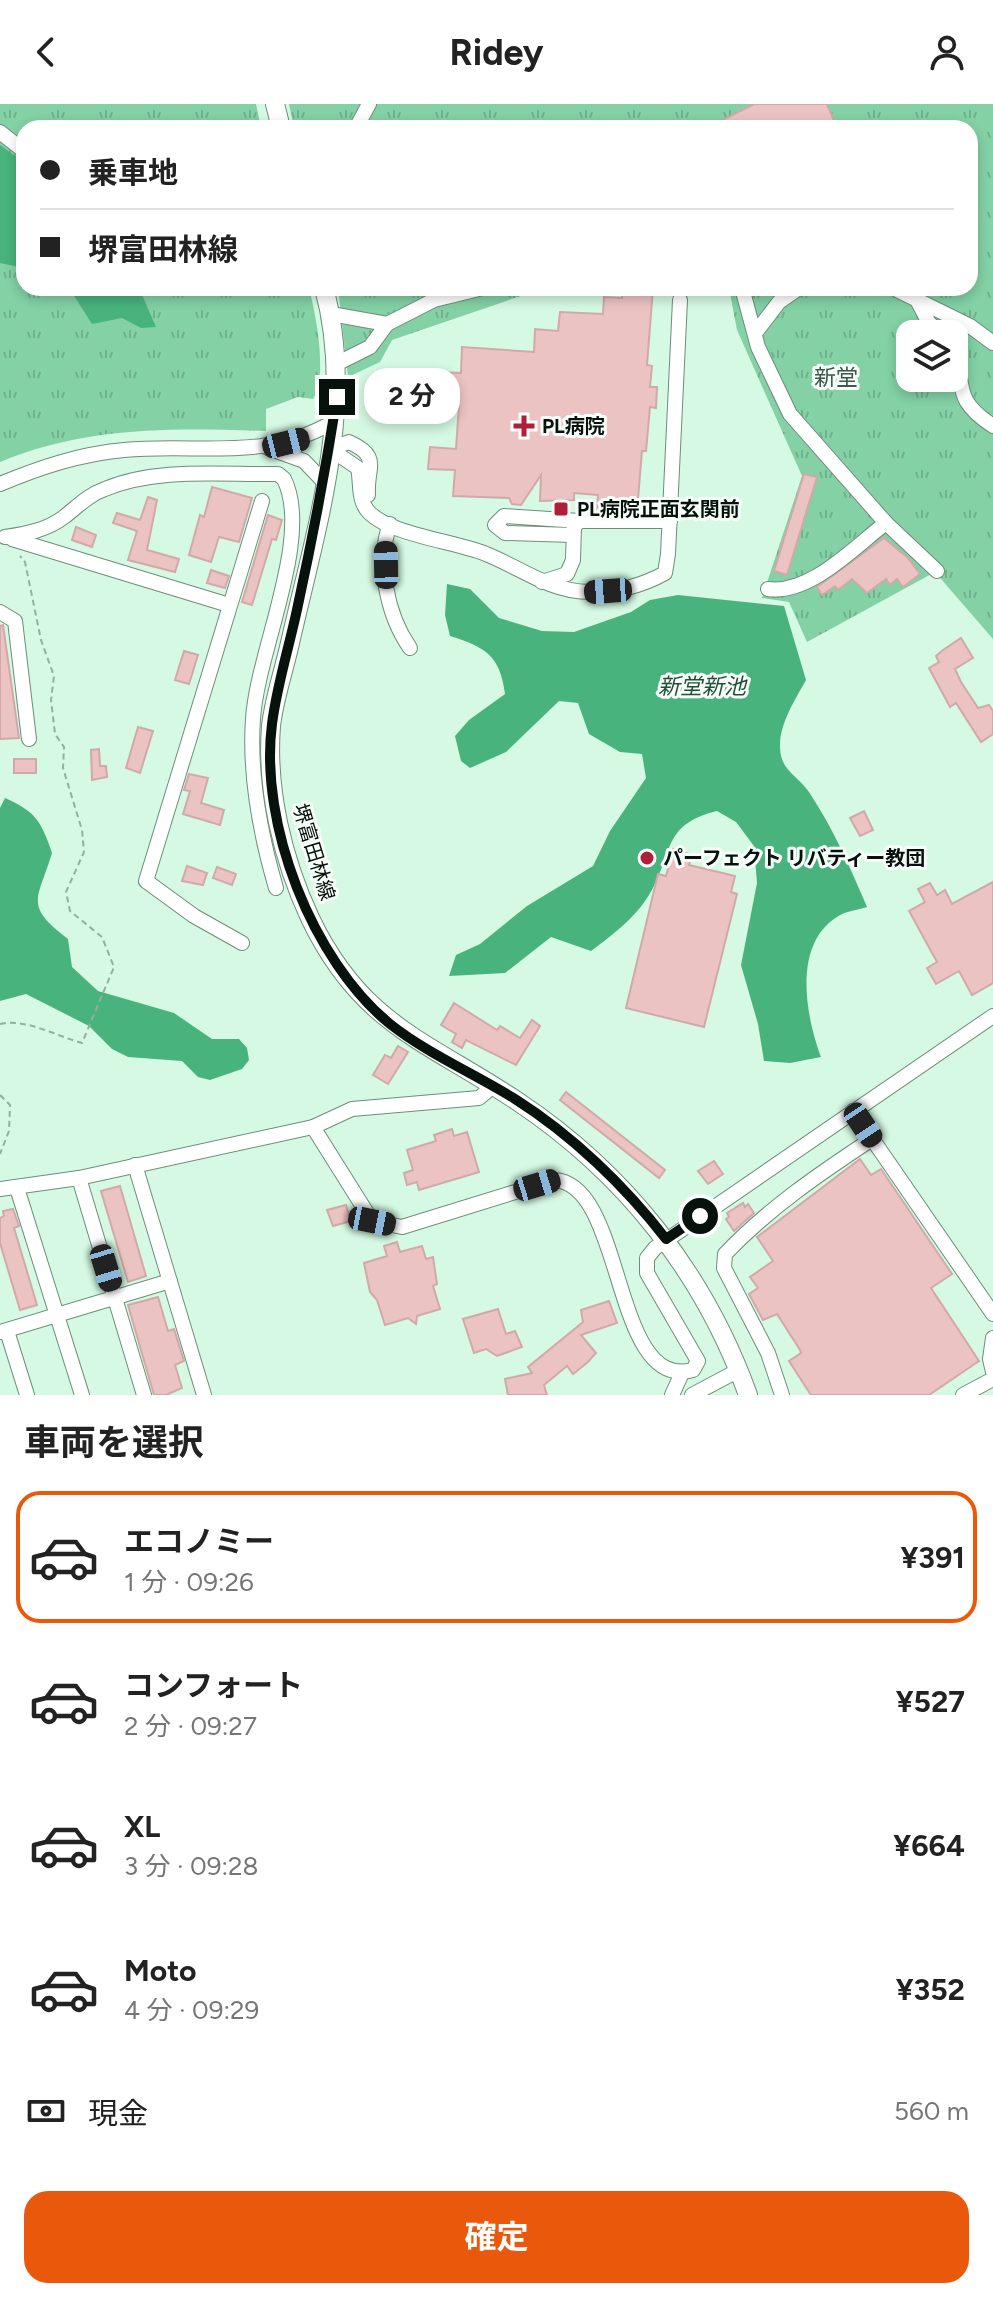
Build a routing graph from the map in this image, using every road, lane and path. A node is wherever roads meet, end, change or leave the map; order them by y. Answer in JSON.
{"nodes":[{"id":1,"x":0,"y":132,"type":"edge"},
{"id":2,"x":16,"y":145,"type":"edge"},
{"id":3,"x":326,"y":296,"type":"edge"},
{"id":4,"x":438,"y":296,"type":"edge"},
{"id":5,"x":450,"y":296,"type":"edge"},
{"id":6,"x":745,"y":296,"type":"edge"},
{"id":7,"x":788,"y":296,"type":"edge"},
{"id":8,"x":910,"y":296,"type":"edge"},
{"id":9,"x":917,"y":299,"type":"junction"},
{"id":10,"x":434,"y":300,"type":"junction"},
{"id":11,"x":680,"y":300,"type":"dead end"},
{"id":12,"x":331,"y":314,"type":"junction"},
{"id":13,"x":928,"y":320,"type":"edge"},
{"id":14,"x":387,"y":324,"type":"junction"},
{"id":15,"x":756,"y":332,"type":"junction"},
{"id":16,"x":993,"y":343,"type":"edge"},
{"id":17,"x":338,"y":363,"type":"junction"},
{"id":18,"x":963,"y":392,"type":"edge"},
{"id":19,"x":333,"y":422,"type":"junction"},
{"id":20,"x":993,"y":426,"type":"edge"},
{"id":21,"x":268,"y":448,"type":"junction"},
{"id":22,"x":330,"y":449,"type":"junction"},
{"id":23,"x":324,"y":482,"type":"junction"},
{"id":24,"x":0,"y":484,"type":"edge"},
{"id":25,"x":262,"y":501,"type":"dead end"},
{"id":26,"x":670,"y":521,"type":"junction"},
{"id":27,"x":886,"y":523,"type":"junction"},
{"id":28,"x":390,"y":524,"type":"junction"},
{"id":29,"x":3,"y":537,"type":"edge"},
{"id":30,"x":937,"y":571,"type":"dead end"},
{"id":31,"x":541,"y":583,"type":"junction"},
{"id":32,"x":768,"y":589,"type":"dead end"},
{"id":33,"x":229,"y":605,"type":"junction"},
{"id":34,"x":0,"y":612,"type":"edge"},
{"id":35,"x":410,"y":648,"type":"dead end"},
{"id":36,"x":29,"y":739,"type":"dead end"},
{"id":37,"x":276,"y":888,"type":"dead end"},
{"id":38,"x":242,"y":943,"type":"dead end"},
{"id":39,"x":993,"y":1016,"type":"edge"},
{"id":40,"x":0,"y":1024,"type":"edge"},
{"id":41,"x":492,"y":1087,"type":"junction"},
{"id":42,"x":0,"y":1095,"type":"edge"},
{"id":43,"x":853,"y":1111,"type":"junction"},
{"id":44,"x":313,"y":1127,"type":"junction"},
{"id":45,"x":872,"y":1139,"type":"junction"},
{"id":46,"x":0,"y":1154,"type":"edge"},
{"id":47,"x":135,"y":1165,"type":"junction"},
{"id":48,"x":79,"y":1178,"type":"junction"},
{"id":49,"x":17,"y":1188,"type":"junction"},
{"id":50,"x":0,"y":1189,"type":"edge"},
{"id":51,"x":666,"y":1239,"type":"junction"},
{"id":52,"x":170,"y":1281,"type":"junction"},
{"id":53,"x":115,"y":1298,"type":"junction"},
{"id":54,"x":993,"y":1314,"type":"edge"},
{"id":55,"x":56,"y":1317,"type":"junction"},
{"id":56,"x":3,"y":1332,"type":"edge"},
{"id":57,"x":993,"y":1338,"type":"edge"},
{"id":58,"x":739,"y":1370,"type":"junction"},
{"id":59,"x":993,"y":1372,"type":"edge"},
{"id":60,"x":682,"y":1373,"type":"junction"},
{"id":61,"x":993,"y":1379,"type":"edge"},
{"id":62,"x":27,"y":1395,"type":"edge"},
{"id":63,"x":82,"y":1395,"type":"edge"},
{"id":64,"x":144,"y":1395,"type":"edge"},
{"id":65,"x":204,"y":1395,"type":"edge"},
{"id":66,"x":672,"y":1395,"type":"edge"},
{"id":67,"x":692,"y":1395,"type":"edge"},
{"id":68,"x":748,"y":1395,"type":"edge"},
{"id":69,"x":782,"y":1395,"type":"edge"},
{"id":70,"x":963,"y":1395,"type":"edge"}],
"edges":[{"from":1,"to":2,"type":"street"},
{"from":3,"to":12,"type":"main road","name":"堺富田林線"},
{"from":4,"to":10,"type":"street"},
{"from":5,"to":10,"type":"street"},
{"from":6,"to":15,"type":"street"},
{"from":7,"to":15,"type":"street"},
{"from":8,"to":9,"type":"street"},
{"from":9,"to":13,"type":"street"},
{"from":9,"to":16,"type":"street"},
{"from":10,"to":14,"type":"street"},
{"from":11,"to":26,"type":"street"},
{"from":12,"to":14,"type":"street"},
{"from":12,"to":17,"type":"main road","name":"堺富田林線"},
{"from":14,"to":17,"type":"street"},
{"from":15,"to":27,"type":"street"},
{"from":17,"to":19,"type":"main road","name":"堺富田林線"},
{"from":18,"to":20,"type":"street"},
{"from":19,"to":21,"type":"street"},
{"from":19,"to":22,"type":"main road","name":"堺富田林線"},
{"from":21,"to":23,"type":"street"},
{"from":21,"to":24,"type":"street"},
{"from":22,"to":23,"type":"main road","name":"堺富田林線"},
{"from":22,"to":28,"type":"street"},
{"from":23,"to":41,"type":"main road","name":"堺富田林線"},
{"from":25,"to":33,"type":"street"},
{"from":26,"to":31,"type":"street"},
{"from":26,"to":31,"type":"street"},
{"from":27,"to":30,"type":"street"},
{"from":27,"to":32,"type":"street"},
{"from":28,"to":31,"type":"street"},
{"from":28,"to":35,"type":"street"},
{"from":29,"to":33,"type":"street"},
{"from":29,"to":37,"type":"street"},
{"from":29,"to":40,"type":"path"},
{"from":33,"to":38,"type":"street"},
{"from":34,"to":36,"type":"street"},
{"from":39,"to":43,"type":"street"},
{"from":41,"to":44,"type":"street"},
{"from":41,"to":51,"type":"main road","name":"堺富田林線"},
{"from":42,"to":46,"type":"path"},
{"from":43,"to":45,"type":"street"},
{"from":43,"to":51,"type":"street"},
{"from":44,"to":47,"type":"street"},
{"from":44,"to":60,"type":"street"},
{"from":45,"to":54,"type":"street"},
{"from":45,"to":69,"type":"street"},
{"from":47,"to":48,"type":"street"},
{"from":47,"to":52,"type":"street"},
{"from":48,"to":49,"type":"street"},
{"from":48,"to":53,"type":"street"},
{"from":49,"to":50,"type":"street"},
{"from":49,"to":55,"type":"street"},
{"from":51,"to":58,"type":"main road","name":"堺富田林線"},
{"from":51,"to":60,"type":"street"},
{"from":52,"to":53,"type":"street"},
{"from":52,"to":65,"type":"street"},
{"from":53,"to":55,"type":"street"},
{"from":53,"to":64,"type":"street"},
{"from":55,"to":56,"type":"street"},
{"from":55,"to":63,"type":"street"},
{"from":56,"to":62,"type":"street"},
{"from":57,"to":59,"type":"street"},
{"from":58,"to":67,"type":"street"},
{"from":58,"to":68,"type":"main road","name":"堺富田林線"},
{"from":60,"to":66,"type":"street"},
{"from":61,"to":70,"type":"street"}]}
